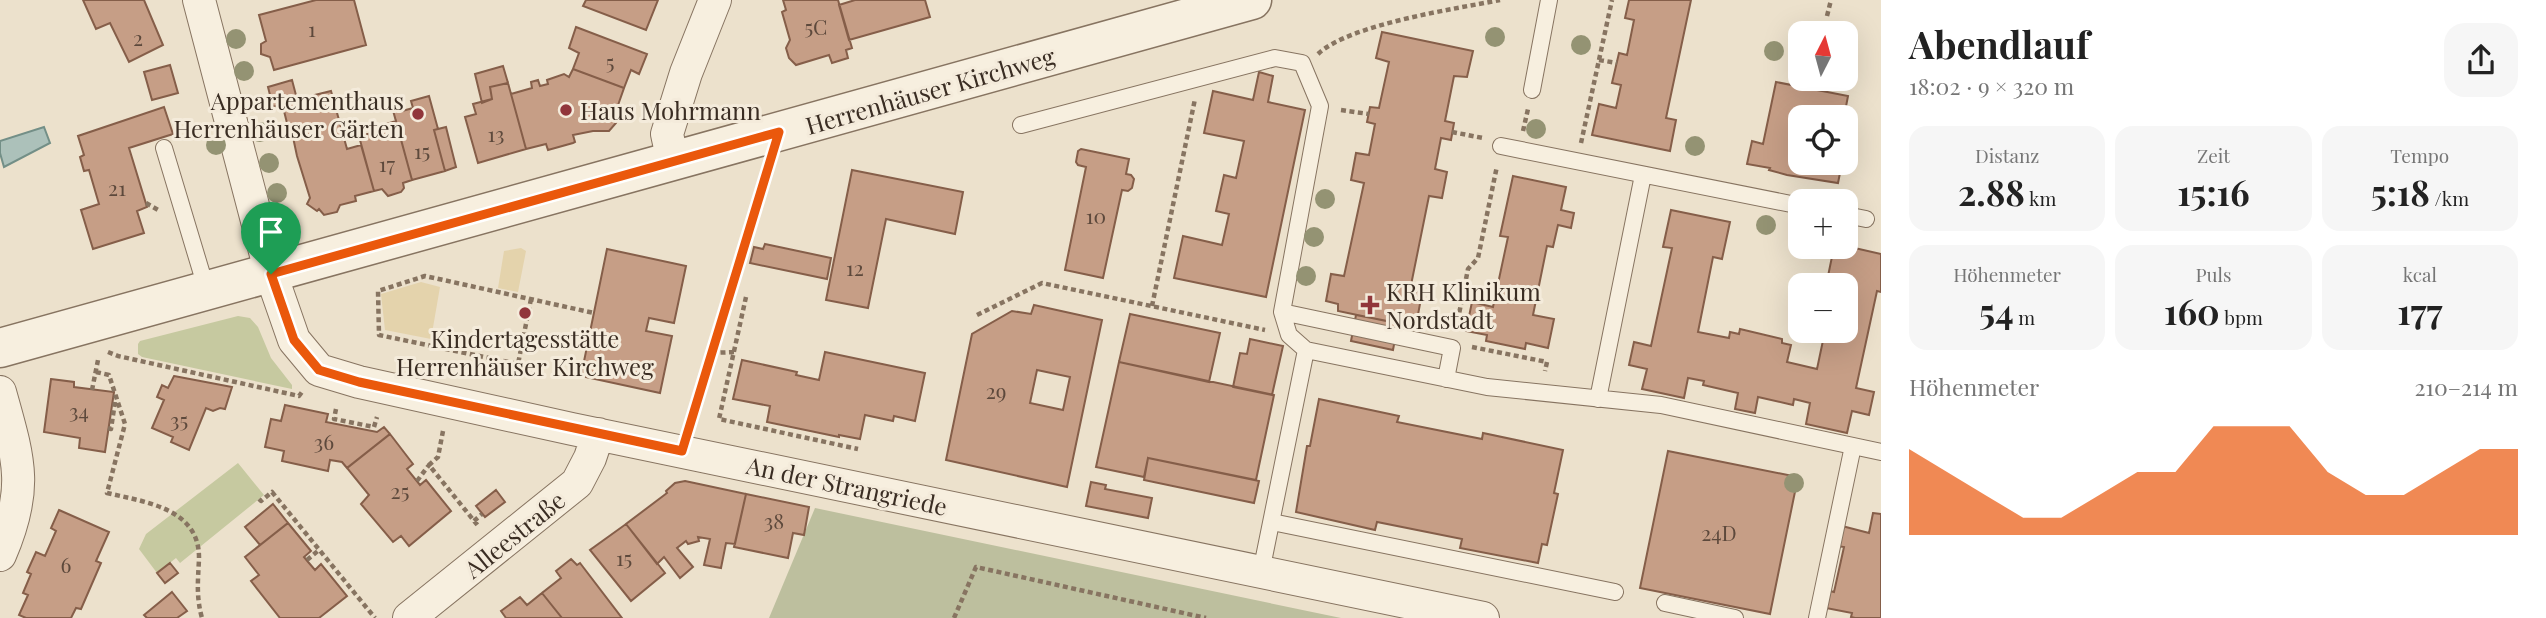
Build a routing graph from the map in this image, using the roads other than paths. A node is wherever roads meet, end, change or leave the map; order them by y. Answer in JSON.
{"nodes":[{"id":1,"x":199,"y":0,"type":"edge"},
{"id":2,"x":715,"y":0,"type":"edge"},
{"id":3,"x":1252,"y":0,"type":"edge"},
{"id":4,"x":1549,"y":0,"type":"edge"},
{"id":5,"x":1532,"y":90,"type":"road end"},
{"id":6,"x":1021,"y":125,"type":"dead end"},
{"id":7,"x":1501,"y":146,"type":"road end"},
{"id":8,"x":164,"y":148,"type":"dead end"},
{"id":9,"x":673,"y":162,"type":"junction"},
{"id":10,"x":1643,"y":174,"type":"junction"},
{"id":11,"x":1788,"y":203,"type":"edge"},
{"id":12,"x":1858,"y":217,"type":"edge"},
{"id":13,"x":1866,"y":219,"type":"dead end"},
{"id":14,"x":271,"y":274,"type":"junction"},
{"id":15,"x":207,"y":291,"type":"junction"},
{"id":16,"x":1282,"y":312,"type":"junction"},
{"id":17,"x":0,"y":348,"type":"edge"},
{"id":18,"x":1306,"y":351,"type":"junction"},
{"id":19,"x":1446,"y":379,"type":"junction"},
{"id":20,"x":0,"y":393,"type":"edge"},
{"id":21,"x":1598,"y":399,"type":"junction"},
{"id":22,"x":598,"y":434,"type":"junction"},
{"id":23,"x":1853,"y":446,"type":"junction"},
{"id":24,"x":1881,"y":452,"type":"edge"},
{"id":25,"x":1272,"y":522,"type":"junction"},
{"id":26,"x":0,"y":555,"type":"edge"},
{"id":27,"x":1261,"y":572,"type":"junction"},
{"id":28,"x":1615,"y":592,"type":"dead end"},
{"id":29,"x":1665,"y":603,"type":"dead end"},
{"id":30,"x":409,"y":618,"type":"edge"},
{"id":31,"x":1483,"y":618,"type":"edge"},
{"id":32,"x":1735,"y":618,"type":"edge"},
{"id":33,"x":1817,"y":618,"type":"edge"}],
"edges":[{"from":1,"to":14,"type":"street"},
{"from":2,"to":9,"type":"street"},
{"from":3,"to":9,"type":"street","name":"Herrenhäuser Kirchweg"},
{"from":4,"to":5,"type":"lane"},
{"from":6,"to":16,"type":"lane"},
{"from":7,"to":10,"type":"lane"},
{"from":8,"to":15,"type":"lane"},
{"from":9,"to":14,"type":"street","name":"Herrenhäuser Kirchweg"},
{"from":10,"to":11,"type":"lane"},
{"from":10,"to":21,"type":"lane"},
{"from":12,"to":13,"type":"lane"},
{"from":14,"to":15,"type":"street","name":"Herrenhäuser Kirchweg"},
{"from":14,"to":22,"type":"street","name":"An der Strangriede"},
{"from":15,"to":17,"type":"street","name":"Herrenhäuser Kirchweg"},
{"from":16,"to":18,"type":"lane"},
{"from":16,"to":19,"type":"lane"},
{"from":18,"to":19,"type":"lane"},
{"from":18,"to":25,"type":"lane"},
{"from":19,"to":21,"type":"lane"},
{"from":20,"to":26,"type":"street"},
{"from":21,"to":23,"type":"lane"},
{"from":22,"to":27,"type":"street","name":"An der Strangriede"},
{"from":22,"to":30,"type":"street","name":"Alleestraße"},
{"from":23,"to":24,"type":"lane"},
{"from":23,"to":33,"type":"lane"},
{"from":25,"to":27,"type":"lane"},
{"from":25,"to":28,"type":"lane"},
{"from":27,"to":31,"type":"street","name":"An der Strangriede"},
{"from":29,"to":32,"type":"lane"}]}
